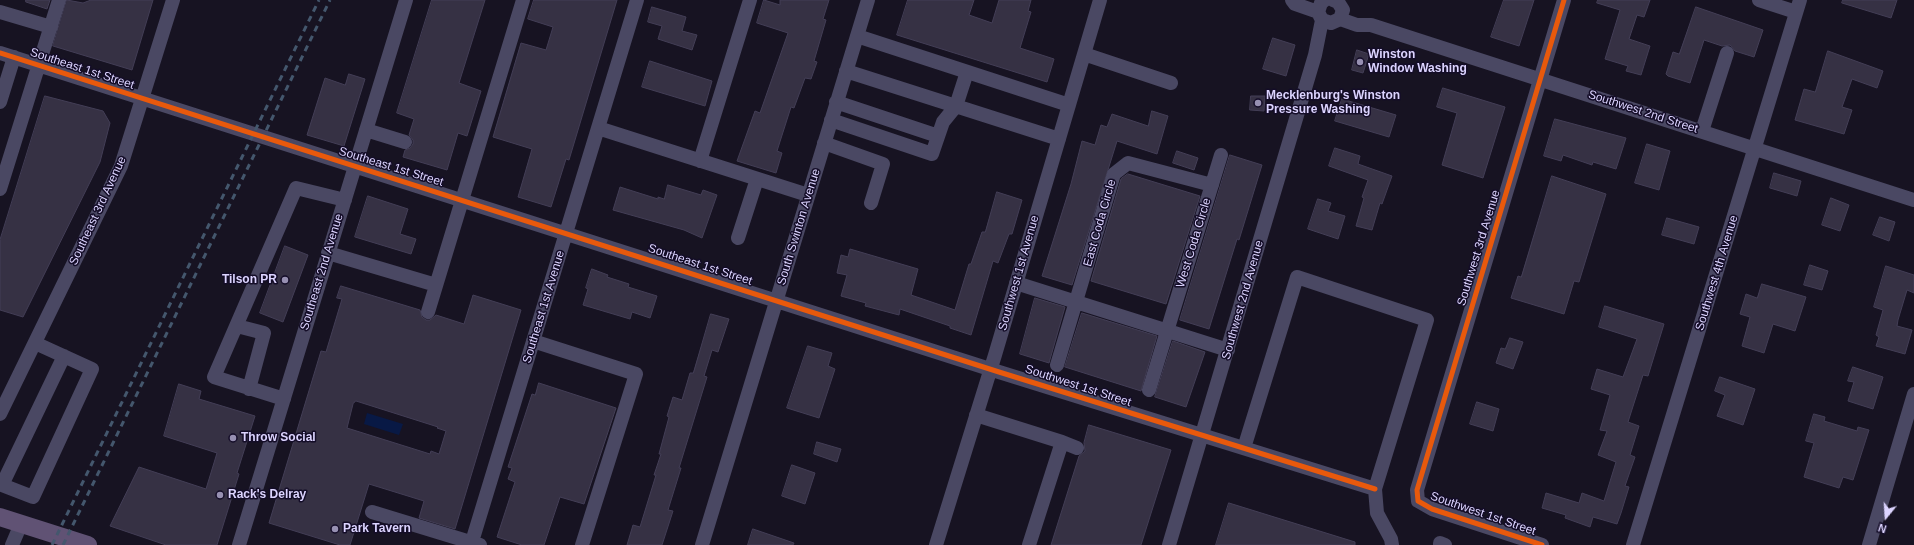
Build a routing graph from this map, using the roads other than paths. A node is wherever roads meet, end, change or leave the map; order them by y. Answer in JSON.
{"nodes":[{"id":1,"x":59,"y":0,"type":"edge"},
{"id":2,"x":173,"y":0,"type":"edge"},
{"id":3,"x":406,"y":0,"type":"edge"},
{"id":4,"x":524,"y":0,"type":"edge"},
{"id":5,"x":637,"y":0,"type":"edge"},
{"id":6,"x":750,"y":0,"type":"edge"},
{"id":7,"x":868,"y":0,"type":"edge"},
{"id":8,"x":1100,"y":0,"type":"edge"},
{"id":9,"x":1292,"y":0,"type":"edge"},
{"id":10,"x":1564,"y":0,"type":"edge"},
{"id":11,"x":1759,"y":0,"type":"edge"},
{"id":12,"x":1798,"y":6,"type":"edge"},
{"id":13,"x":1329,"y":8,"type":"edge"},
{"id":14,"x":0,"y":12,"type":"edge"},
{"id":15,"x":51,"y":27,"type":"junction"},
{"id":16,"x":857,"y":36,"type":"junction"},
{"id":17,"x":0,"y":53,"type":"edge"},
{"id":18,"x":1727,"y":53,"type":"dead end"},
{"id":19,"x":1084,"y":54,"type":"junction"},
{"id":20,"x":14,"y":58,"type":"junction"},
{"id":21,"x":40,"y":66,"type":"junction"},
{"id":22,"x":846,"y":71,"type":"junction"},
{"id":23,"x":967,"y":72,"type":"junction"},
{"id":24,"x":1540,"y":80,"type":"junction"},
{"id":25,"x":1171,"y":83,"type":"dead end"},
{"id":26,"x":143,"y":100,"type":"junction"},
{"id":27,"x":0,"y":102,"type":"edge"},
{"id":28,"x":836,"y":102,"type":"junction"},
{"id":29,"x":1069,"y":105,"type":"junction"},
{"id":30,"x":956,"y":106,"type":"junction"},
{"id":31,"x":831,"y":120,"type":"junction"},
{"id":32,"x":598,"y":128,"type":"junction"},
{"id":33,"x":366,"y":130,"type":"junction"},
{"id":34,"x":1702,"y":131,"type":"junction"},
{"id":35,"x":938,"y":136,"type":"junction"},
{"id":36,"x":1059,"y":139,"type":"junction"},
{"id":37,"x":405,"y":142,"type":"dead end"},
{"id":38,"x":824,"y":143,"type":"junction"},
{"id":39,"x":1756,"y":148,"type":"junction"},
{"id":40,"x":1221,"y":155,"type":"dead end"},
{"id":41,"x":700,"y":161,"type":"junction"},
{"id":42,"x":355,"y":166,"type":"junction"},
{"id":43,"x":757,"y":179,"type":"junction"},
{"id":44,"x":1212,"y":185,"type":"junction"},
{"id":45,"x":0,"y":189,"type":"edge"},
{"id":46,"x":808,"y":195,"type":"junction"},
{"id":47,"x":345,"y":200,"type":"junction"},
{"id":48,"x":461,"y":200,"type":"junction"},
{"id":49,"x":1914,"y":200,"type":"edge"},
{"id":50,"x":870,"y":203,"type":"dead end"},
{"id":51,"x":567,"y":233,"type":"junction"},
{"id":52,"x":738,"y":238,"type":"dead end"},
{"id":53,"x":328,"y":253,"type":"junction"},
{"id":54,"x":1016,"y":283,"type":"junction"},
{"id":55,"x":436,"y":285,"type":"junction"},
{"id":56,"x":776,"y":300,"type":"junction"},
{"id":57,"x":1077,"y":302,"type":"junction"},
{"id":58,"x":428,"y":312,"type":"dead end"},
{"id":59,"x":237,"y":326,"type":"junction"},
{"id":60,"x":1167,"y":330,"type":"junction"},
{"id":61,"x":533,"y":341,"type":"junction"},
{"id":62,"x":35,"y":343,"type":"junction"},
{"id":63,"x":1228,"y":350,"type":"junction"},
{"id":64,"x":64,"y":356,"type":"junction"},
{"id":65,"x":1057,"y":365,"type":"dead end"},
{"id":66,"x":991,"y":369,"type":"junction"},
{"id":67,"x":249,"y":389,"type":"junction"},
{"id":68,"x":1149,"y":390,"type":"dead end"},
{"id":69,"x":1914,"y":394,"type":"edge"},
{"id":70,"x":284,"y":400,"type":"junction"},
{"id":71,"x":0,"y":414,"type":"edge"},
{"id":72,"x":976,"y":415,"type":"junction"},
{"id":73,"x":1203,"y":436,"type":"junction"},
{"id":74,"x":1062,"y":442,"type":"junction"},
{"id":75,"x":1077,"y":448,"type":"dead end"},
{"id":76,"x":1244,"y":448,"type":"junction"},
{"id":77,"x":1375,"y":489,"type":"junction"},
{"id":78,"x":1418,"y":502,"type":"joint"},
{"id":79,"x":372,"y":512,"type":"dead end"},
{"id":80,"x":0,"y":517,"type":"edge"},
{"id":81,"x":21,"y":524,"type":"junction"},
{"id":82,"x":474,"y":544,"type":"edge"},
{"id":83,"x":12,"y":545,"type":"edge"},
{"id":84,"x":88,"y":545,"type":"edge"},
{"id":85,"x":239,"y":545,"type":"edge"},
{"id":86,"x":582,"y":545,"type":"edge"},
{"id":87,"x":702,"y":545,"type":"edge"},
{"id":88,"x":936,"y":545,"type":"edge"},
{"id":89,"x":1029,"y":545,"type":"edge"},
{"id":90,"x":1169,"y":545,"type":"edge"},
{"id":91,"x":1392,"y":545,"type":"edge"},
{"id":92,"x":1440,"y":545,"type":"edge"},
{"id":93,"x":1445,"y":545,"type":"edge"},
{"id":94,"x":1542,"y":545,"type":"edge"},
{"id":95,"x":1633,"y":545,"type":"edge"},
{"id":96,"x":1869,"y":545,"type":"edge"}],
"edges":[{"from":1,"to":15,"type":"street"},
{"from":2,"to":26,"type":"street","name":"Southeast 3rd Avenue"},
{"from":3,"to":33,"type":"street","name":"Southeast 2nd Avenue"},
{"from":4,"to":48,"type":"street"},
{"from":5,"to":32,"type":"street","name":"Southeast 1st Avenue"},
{"from":6,"to":41,"type":"street"},
{"from":7,"to":16,"type":"street","name":"South Swinton Avenue"},
{"from":8,"to":19,"type":"street","name":"Southwest 1st Avenue"},
{"from":9,"to":13,"type":"street","name":"Southwest 2nd Street"},
{"from":10,"to":24,"type":"street","name":"Southwest 3rd Avenue"},
{"from":11,"to":12,"type":"street"},
{"from":12,"to":39,"type":"street","name":"Southwest 4th Avenue"},
{"from":13,"to":24,"type":"street","name":"Southwest 2nd Street"},
{"from":13,"to":63,"type":"street","name":"Southwest 2nd Avenue"},
{"from":14,"to":15,"type":"street"},
{"from":15,"to":21,"type":"street"},
{"from":16,"to":22,"type":"street","name":"South Swinton Avenue"},
{"from":16,"to":23,"type":"street"},
{"from":17,"to":20,"type":"street","name":"Southeast 1st Street"},
{"from":18,"to":34,"type":"street"},
{"from":19,"to":25,"type":"street"},
{"from":19,"to":29,"type":"street","name":"Southwest 1st Avenue"},
{"from":20,"to":21,"type":"street","name":"Southeast 1st Street"},
{"from":20,"to":27,"type":"street"},
{"from":21,"to":26,"type":"street","name":"Southeast 1st Street"},
{"from":21,"to":45,"type":"street"},
{"from":22,"to":28,"type":"street","name":"South Swinton Avenue"},
{"from":22,"to":30,"type":"street"},
{"from":23,"to":29,"type":"street"},
{"from":23,"to":30,"type":"street"},
{"from":24,"to":34,"type":"street","name":"Southwest 2nd Street"},
{"from":24,"to":78,"type":"street","name":"Southwest 3rd Avenue"},
{"from":26,"to":42,"type":"street","name":"Southeast 1st Street"},
{"from":26,"to":62,"type":"street","name":"Southeast 3rd Avenue"},
{"from":28,"to":31,"type":"street","name":"South Swinton Avenue"},
{"from":28,"to":35,"type":"street"},
{"from":29,"to":36,"type":"street","name":"Southwest 1st Avenue"},
{"from":30,"to":35,"type":"street"},
{"from":30,"to":36,"type":"street"},
{"from":31,"to":35,"type":"street"},
{"from":31,"to":38,"type":"street","name":"South Swinton Avenue"},
{"from":32,"to":41,"type":"street"},
{"from":32,"to":51,"type":"street","name":"Southeast 1st Avenue"},
{"from":33,"to":37,"type":"street"},
{"from":33,"to":42,"type":"street","name":"Southeast 2nd Avenue"},
{"from":34,"to":39,"type":"street","name":"Southwest 2nd Street"},
{"from":36,"to":54,"type":"street","name":"Southwest 1st Avenue"},
{"from":38,"to":46,"type":"street","name":"South Swinton Avenue"},
{"from":38,"to":50,"type":"street"},
{"from":39,"to":49,"type":"street","name":"Southwest 2nd Street"},
{"from":39,"to":95,"type":"street","name":"Southwest 4th Avenue"},
{"from":40,"to":44,"type":"street","name":"West Coda Circle"},
{"from":41,"to":43,"type":"street"},
{"from":42,"to":47,"type":"street","name":"Southeast 2nd Avenue"},
{"from":42,"to":48,"type":"street","name":"Southeast 1st Street"},
{"from":43,"to":46,"type":"street"},
{"from":43,"to":52,"type":"street"},
{"from":44,"to":57,"type":"street","name":"East Coda Circle"},
{"from":44,"to":60,"type":"street","name":"West Coda Circle"},
{"from":46,"to":56,"type":"street","name":"South Swinton Avenue"},
{"from":47,"to":53,"type":"street","name":"Southeast 2nd Avenue"},
{"from":47,"to":59,"type":"street"},
{"from":48,"to":51,"type":"street","name":"Southeast 1st Street"},
{"from":48,"to":55,"type":"street"},
{"from":51,"to":56,"type":"street","name":"Southeast 1st Street"},
{"from":51,"to":61,"type":"street","name":"Southeast 1st Avenue"},
{"from":53,"to":55,"type":"street"},
{"from":53,"to":70,"type":"street","name":"Southeast 2nd Avenue"},
{"from":54,"to":57,"type":"street"},
{"from":54,"to":66,"type":"street","name":"Southwest 1st Avenue"},
{"from":55,"to":58,"type":"street"},
{"from":56,"to":66,"type":"street","name":"Southwest 1st Street"},
{"from":56,"to":87,"type":"street","name":"South Swinton Avenue"},
{"from":57,"to":60,"type":"street"},
{"from":57,"to":65,"type":"street"},
{"from":59,"to":67,"type":"street"},
{"from":59,"to":67,"type":"street"},
{"from":60,"to":63,"type":"street"},
{"from":60,"to":68,"type":"street","name":"West Coda Circle"},
{"from":61,"to":82,"type":"street","name":"Southeast 1st Avenue"},
{"from":61,"to":86,"type":"street"},
{"from":62,"to":64,"type":"street"},
{"from":62,"to":71,"type":"street","name":"Southeast 3rd Avenue"},
{"from":63,"to":73,"type":"street","name":"Southwest 2nd Avenue"},
{"from":64,"to":64,"type":"street"},
{"from":66,"to":72,"type":"street","name":"Southwest 1st Avenue"},
{"from":66,"to":73,"type":"street","name":"Southwest 1st Street"},
{"from":67,"to":70,"type":"street"},
{"from":69,"to":96,"type":"street"},
{"from":70,"to":85,"type":"street","name":"Southeast 2nd Avenue"},
{"from":72,"to":74,"type":"street"},
{"from":72,"to":88,"type":"street","name":"Southwest 1st Avenue"},
{"from":73,"to":76,"type":"street","name":"Southwest 1st Street"},
{"from":73,"to":90,"type":"street","name":"Southwest 2nd Avenue"},
{"from":74,"to":75,"type":"street"},
{"from":74,"to":89,"type":"street"},
{"from":76,"to":77,"type":"street","name":"Southwest 1st Street"},
{"from":76,"to":77,"type":"street"},
{"from":77,"to":91,"type":"street"},
{"from":78,"to":94,"type":"street","name":"Southwest 1st Street"},
{"from":79,"to":82,"type":"street"},
{"from":80,"to":81,"type":"main road"},
{"from":81,"to":83,"type":"street"},
{"from":81,"to":84,"type":"main road"},
{"from":92,"to":93,"type":"street"}]}
